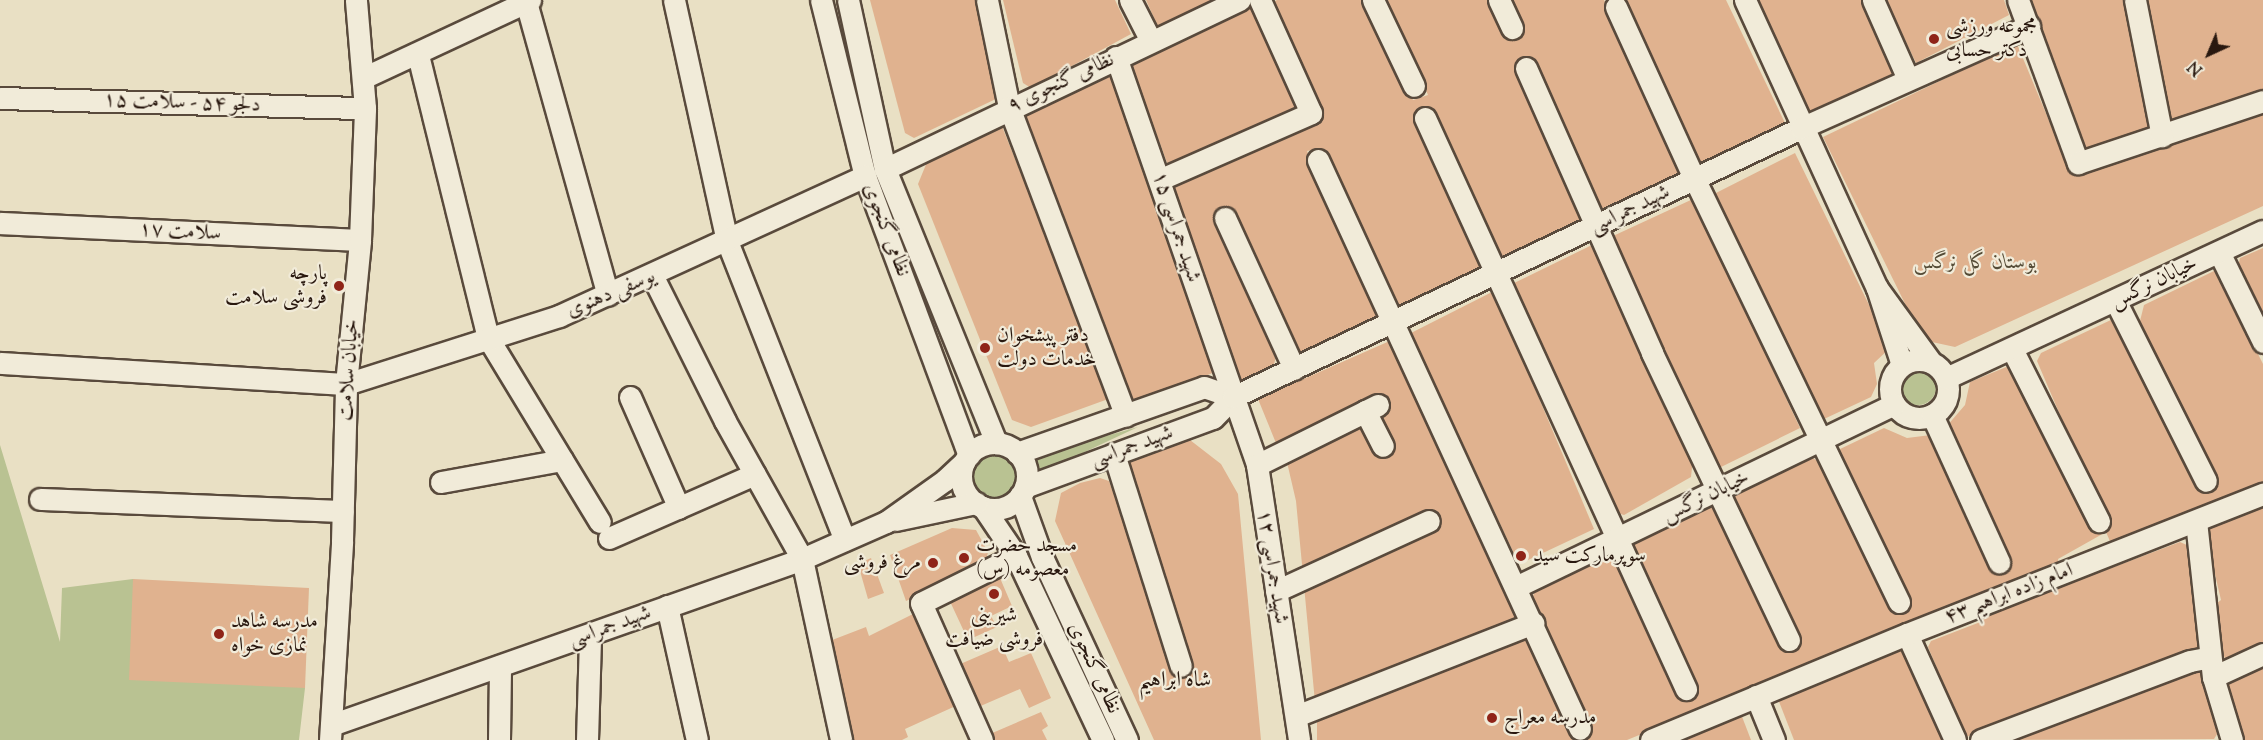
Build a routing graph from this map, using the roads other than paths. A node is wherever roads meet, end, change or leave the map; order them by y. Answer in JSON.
{"nodes":[{"id":1,"x":356,"y":0,"type":"edge"},
{"id":2,"x":674,"y":0,"type":"edge"},
{"id":3,"x":821,"y":0,"type":"edge"},
{"id":4,"x":848,"y":0,"type":"edge"},
{"id":5,"x":987,"y":0,"type":"edge"},
{"id":6,"x":1130,"y":0,"type":"edge"},
{"id":7,"x":1240,"y":0,"type":"edge"},
{"id":8,"x":1260,"y":0,"type":"edge"},
{"id":9,"x":1373,"y":0,"type":"edge"},
{"id":10,"x":1499,"y":0,"type":"edge"},
{"id":11,"x":1745,"y":0,"type":"edge"},
{"id":12,"x":1873,"y":0,"type":"edge"},
{"id":13,"x":2018,"y":0,"type":"edge"},
{"id":14,"x":2135,"y":0,"type":"edge"},
{"id":15,"x":528,"y":1,"type":"edge"},
{"id":16,"x":1616,"y":7,"type":"dead end"},
{"id":17,"x":2029,"y":26,"type":"junction"},
{"id":18,"x":1512,"y":28,"type":"dead end"},
{"id":19,"x":1151,"y":41,"type":"junction"},
{"id":20,"x":418,"y":55,"type":"junction"},
{"id":21,"x":1116,"y":57,"type":"junction"},
{"id":22,"x":1526,"y":68,"type":"dead end"},
{"id":23,"x":365,"y":77,"type":"junction"},
{"id":24,"x":1908,"y":79,"type":"junction"},
{"id":25,"x":1414,"y":86,"type":"dead end"},
{"id":26,"x":0,"y":98,"type":"edge"},
{"id":27,"x":2263,"y":101,"type":"edge"},
{"id":28,"x":1009,"y":107,"type":"junction"},
{"id":29,"x":365,"y":108,"type":"junction"},
{"id":30,"x":1425,"y":118,"type":"dead end"},
{"id":31,"x":1801,"y":128,"type":"junction"},
{"id":32,"x":2162,"y":136,"type":"junction"},
{"id":33,"x":1318,"y":160,"type":"dead end"},
{"id":34,"x":885,"y":169,"type":"junction"},
{"id":35,"x":865,"y":177,"type":"junction"},
{"id":36,"x":1694,"y":178,"type":"junction"},
{"id":37,"x":1161,"y":179,"type":"junction"},
{"id":38,"x":1225,"y":218,"type":"dead end"},
{"id":39,"x":0,"y":223,"type":"edge"},
{"id":40,"x":1595,"y":227,"type":"junction"},
{"id":41,"x":2263,"y":231,"type":"edge"},
{"id":42,"x":360,"y":240,"type":"junction"},
{"id":43,"x":727,"y":241,"type":"junction"},
{"id":44,"x":2219,"y":252,"type":"junction"},
{"id":45,"x":1494,"y":273,"type":"junction"},
{"id":46,"x":653,"y":277,"type":"junction"},
{"id":47,"x":1873,"y":280,"type":"junction"},
{"id":48,"x":608,"y":296,"type":"junction"},
{"id":49,"x":2116,"y":302,"type":"junction"},
{"id":50,"x":1395,"y":322,"type":"junction"},
{"id":51,"x":488,"y":338,"type":"junction"},
{"id":52,"x":2263,"y":342,"type":"edge"},
{"id":53,"x":2012,"y":349,"type":"junction"},
{"id":54,"x":1931,"y":362,"type":"junction"},
{"id":55,"x":0,"y":363,"type":"edge"},
{"id":56,"x":1902,"y":365,"type":"junction"},
{"id":57,"x":1294,"y":369,"type":"junction"},
{"id":58,"x":1946,"y":378,"type":"junction"},
{"id":59,"x":346,"y":384,"type":"junction"},
{"id":60,"x":630,"y":397,"type":"dead end"},
{"id":61,"x":1233,"y":397,"type":"junction"},
{"id":62,"x":1894,"y":404,"type":"junction"},
{"id":63,"x":1932,"y":415,"type":"junction"},
{"id":64,"x":1126,"y":416,"type":"junction"},
{"id":65,"x":1820,"y":442,"type":"junction"},
{"id":66,"x":996,"y":443,"type":"junction"},
{"id":67,"x":1383,"y":446,"type":"dead end"},
{"id":68,"x":1017,"y":453,"type":"junction"},
{"id":69,"x":1114,"y":454,"type":"junction"},
{"id":70,"x":966,"y":458,"type":"junction"},
{"id":71,"x":562,"y":460,"type":"junction"},
{"id":72,"x":1257,"y":465,"type":"junction"},
{"id":73,"x":755,"y":474,"type":"junction"},
{"id":74,"x":2206,"y":481,"type":"dead end"},
{"id":75,"x":441,"y":482,"type":"dead end"},
{"id":76,"x":1720,"y":490,"type":"junction"},
{"id":77,"x":1023,"y":491,"type":"junction"},
{"id":78,"x":2263,"y":494,"type":"edge"},
{"id":79,"x":40,"y":499,"type":"dead end"},
{"id":80,"x":980,"y":505,"type":"junction"},
{"id":81,"x":679,"y":508,"type":"junction"},
{"id":82,"x":343,"y":511,"type":"junction"},
{"id":83,"x":1429,"y":521,"type":"dead end"},
{"id":84,"x":2099,"y":521,"type":"dead end"},
{"id":85,"x":2196,"y":521,"type":"junction"},
{"id":86,"x":886,"y":522,"type":"junction"},
{"id":87,"x":845,"y":540,"type":"junction"},
{"id":88,"x":1616,"y":540,"type":"junction"},
{"id":89,"x":1016,"y":556,"type":"junction"},
{"id":90,"x":802,"y":559,"type":"junction"},
{"id":91,"x":1999,"y":562,"type":"dead end"},
{"id":92,"x":1516,"y":587,"type":"junction"},
{"id":93,"x":1276,"y":591,"type":"junction"},
{"id":94,"x":1899,"y":602,"type":"dead end"},
{"id":95,"x":667,"y":606,"type":"junction"},
{"id":96,"x":1533,"y":623,"type":"junction"},
{"id":97,"x":1907,"y":634,"type":"junction"},
{"id":98,"x":590,"y":636,"type":"junction"},
{"id":99,"x":1789,"y":640,"type":"dead end"},
{"id":100,"x":2263,"y":654,"type":"edge"},
{"id":101,"x":500,"y":666,"type":"junction"},
{"id":102,"x":1181,"y":666,"type":"dead end"},
{"id":103,"x":2211,"y":667,"type":"junction"},
{"id":104,"x":1686,"y":689,"type":"dead end"},
{"id":105,"x":1756,"y":696,"type":"junction"},
{"id":106,"x":1296,"y":716,"type":"junction"},
{"id":107,"x":1580,"y":729,"type":"dead end"},
{"id":108,"x":331,"y":732,"type":"edge"},
{"id":109,"x":499,"y":740,"type":"edge"},
{"id":110,"x":587,"y":740,"type":"edge"},
{"id":111,"x":697,"y":740,"type":"edge"},
{"id":112,"x":841,"y":740,"type":"edge"},
{"id":113,"x":982,"y":740,"type":"edge"},
{"id":114,"x":1103,"y":740,"type":"edge"},
{"id":115,"x":1127,"y":740,"type":"edge"},
{"id":116,"x":1299,"y":740,"type":"edge"},
{"id":117,"x":1651,"y":740,"type":"edge"},
{"id":118,"x":1774,"y":740,"type":"edge"},
{"id":119,"x":1956,"y":740,"type":"edge"},
{"id":120,"x":1982,"y":740,"type":"edge"},
{"id":121,"x":2231,"y":740,"type":"edge"}],
"edges":[{"from":1,"to":23,"type":"street","name":"خیابان سلامت"},
{"from":2,"to":43,"type":"street"},
{"from":3,"to":35,"type":"street","name":"نظامی گنجوی"},
{"from":4,"to":34,"type":"street","name":"نظامی گنجوی"},
{"from":5,"to":28,"type":"street"},
{"from":6,"to":19,"type":"street"},
{"from":7,"to":19,"type":"street","name":"نظامی گنجوی ۹"},
{"from":8,"to":37,"type":"street"},
{"from":9,"to":25,"type":"street"},
{"from":10,"to":18,"type":"street"},
{"from":11,"to":31,"type":"street"},
{"from":12,"to":24,"type":"street"},
{"from":13,"to":17,"type":"street"},
{"from":14,"to":32,"type":"street"},
{"from":15,"to":20,"type":"street"},
{"from":15,"to":48,"type":"street"},
{"from":16,"to":36,"type":"street"},
{"from":17,"to":24,"type":"street","name":"شهید جمراسی"},
{"from":17,"to":32,"type":"street"},
{"from":19,"to":21,"type":"street","name":"نظامی گنجوی ۹"},
{"from":20,"to":23,"type":"street"},
{"from":20,"to":51,"type":"street"},
{"from":21,"to":28,"type":"street","name":"نظامی گنجوی ۹"},
{"from":21,"to":37,"type":"street","name":"شهید جمراسی ۱۵"},
{"from":22,"to":40,"type":"street"},
{"from":23,"to":29,"type":"street","name":"خیابان سلامت"},
{"from":24,"to":31,"type":"street","name":"شهید جمراسی"},
{"from":26,"to":29,"type":"street","name":"دلجو ۵۴ - سلامت ۱۵"},
{"from":27,"to":32,"type":"street"},
{"from":28,"to":34,"type":"street","name":"نظامی گنجوی ۹"},
{"from":28,"to":64,"type":"street"},
{"from":29,"to":42,"type":"street","name":"خیابان سلامت"},
{"from":30,"to":45,"type":"street"},
{"from":31,"to":36,"type":"street","name":"شهید جمراسی"},
{"from":31,"to":47,"type":"street"},
{"from":33,"to":50,"type":"street"},
{"from":34,"to":66,"type":"street","name":"نظامی گنجوی"},
{"from":35,"to":43,"type":"street","name":"یوسفی دهنوی"},
{"from":35,"to":70,"type":"street","name":"نظامی گنجوی"},
{"from":36,"to":40,"type":"street","name":"شهید جمراسی"},
{"from":36,"to":65,"type":"street"},
{"from":37,"to":61,"type":"street","name":"شهید جمراسی ۱۵"},
{"from":38,"to":57,"type":"street"},
{"from":39,"to":42,"type":"street","name":"سلامت ۱۷"},
{"from":40,"to":45,"type":"street","name":"شهید جمراسی"},
{"from":40,"to":76,"type":"street"},
{"from":41,"to":44,"type":"street","name":"خیابان نرگس"},
{"from":42,"to":59,"type":"street","name":"خیابان سلامت"},
{"from":43,"to":46,"type":"street","name":"یوسفی دهنوی"},
{"from":43,"to":87,"type":"street"},
{"from":44,"to":49,"type":"street","name":"خیابان نرگس"},
{"from":44,"to":52,"type":"street"},
{"from":45,"to":50,"type":"street","name":"شهید جمراسی"},
{"from":45,"to":88,"type":"street"},
{"from":46,"to":48,"type":"street","name":"یوسفی دهنوی"},
{"from":46,"to":73,"type":"street"},
{"from":47,"to":54,"type":"street"},
{"from":47,"to":56,"type":"street"},
{"from":48,"to":51,"type":"street","name":"یوسفی دهنوی"},
{"from":49,"to":53,"type":"street","name":"خیابان نرگس"},
{"from":49,"to":74,"type":"street"},
{"from":50,"to":57,"type":"street","name":"شهید جمراسی"},
{"from":50,"to":92,"type":"street"},
{"from":51,"to":59,"type":"street","name":"یوسفی دهنوی"},
{"from":51,"to":71,"type":"street"},
{"from":53,"to":58,"type":"street","name":"خیابان نرگس"},
{"from":53,"to":84,"type":"street"},
{"from":54,"to":56,"type":"street"},
{"from":54,"to":58,"type":"street"},
{"from":55,"to":59,"type":"street"},
{"from":56,"to":62,"type":"street"},
{"from":57,"to":61,"type":"street","name":"شهید جمراسی"},
{"from":58,"to":63,"type":"street"},
{"from":59,"to":82,"type":"street","name":"خیابان سلامت"},
{"from":60,"to":81,"type":"street"},
{"from":61,"to":64,"type":"street","name":"شهید جمراسی"},
{"from":61,"to":69,"type":"street","name":"شهید جمراسی"},
{"from":61,"to":72,"type":"street","name":"شهید جمراسی ۱۲"},
{"from":62,"to":63,"type":"street"},
{"from":62,"to":65,"type":"street","name":"خیابان نرگس"},
{"from":63,"to":91,"type":"street"},
{"from":64,"to":68,"type":"street","name":"شهید جمراسی"},
{"from":65,"to":76,"type":"street","name":"خیابان نرگس"},
{"from":65,"to":94,"type":"street"},
{"from":66,"to":68,"type":"street"},
{"from":66,"to":70,"type":"street"},
{"from":67,"to":72,"type":"street"},
{"from":68,"to":77,"type":"street"},
{"from":69,"to":77,"type":"street","name":"شهید جمراسی"},
{"from":69,"to":102,"type":"street"},
{"from":70,"to":80,"type":"street"},
{"from":70,"to":86,"type":"street"},
{"from":71,"to":75,"type":"street"},
{"from":71,"to":81,"type":"street"},
{"from":72,"to":93,"type":"street","name":"شهید جمراسی ۱۲"},
{"from":73,"to":81,"type":"street"},
{"from":73,"to":90,"type":"street"},
{"from":76,"to":88,"type":"street","name":"خیابان نرگس"},
{"from":76,"to":99,"type":"street"},
{"from":77,"to":80,"type":"street"},
{"from":77,"to":115,"type":"street","name":"نظامی گنجوی"},
{"from":78,"to":85,"type":"street","name":"امام زاده ابراهیم ۴۳"},
{"from":79,"to":82,"type":"street"},
{"from":80,"to":86,"type":"street"},
{"from":80,"to":89,"type":"street","name":"نظامی گنجوی"},
{"from":82,"to":108,"type":"street","name":"خیابان سلامت"},
{"from":83,"to":93,"type":"street"},
{"from":85,"to":97,"type":"street","name":"امام زاده ابراهیم ۴۳"},
{"from":85,"to":103,"type":"street"},
{"from":86,"to":87,"type":"street","name":"شهید جمراسی"},
{"from":87,"to":90,"type":"street","name":"شهید جمراسی"},
{"from":88,"to":92,"type":"street","name":"خیابان نرگس"},
{"from":88,"to":104,"type":"street"},
{"from":89,"to":113,"type":"street"},
{"from":89,"to":114,"type":"street","name":"نظامی گنجوی"},
{"from":90,"to":95,"type":"street","name":"شهید جمراسی"},
{"from":90,"to":112,"type":"street"},
{"from":92,"to":96,"type":"street"},
{"from":93,"to":106,"type":"street","name":"شهید جمراسی ۱۲"},
{"from":95,"to":98,"type":"street","name":"شهید جمراسی"},
{"from":95,"to":111,"type":"street"},
{"from":96,"to":106,"type":"street"},
{"from":96,"to":107,"type":"street"},
{"from":97,"to":105,"type":"street","name":"امام زاده ابراهیم ۴۳"},
{"from":97,"to":119,"type":"street"},
{"from":98,"to":101,"type":"street","name":"شهید جمراسی"},
{"from":98,"to":110,"type":"street"},
{"from":100,"to":103,"type":"street"},
{"from":101,"to":108,"type":"street","name":"شهید جمراسی"},
{"from":101,"to":109,"type":"street"},
{"from":103,"to":120,"type":"street"},
{"from":103,"to":121,"type":"street"},
{"from":105,"to":117,"type":"street","name":"امام زاده ابراهیم ۴۳"},
{"from":105,"to":118,"type":"street"},
{"from":106,"to":116,"type":"street","name":"شهید جمراسی ۱۲"}]}
